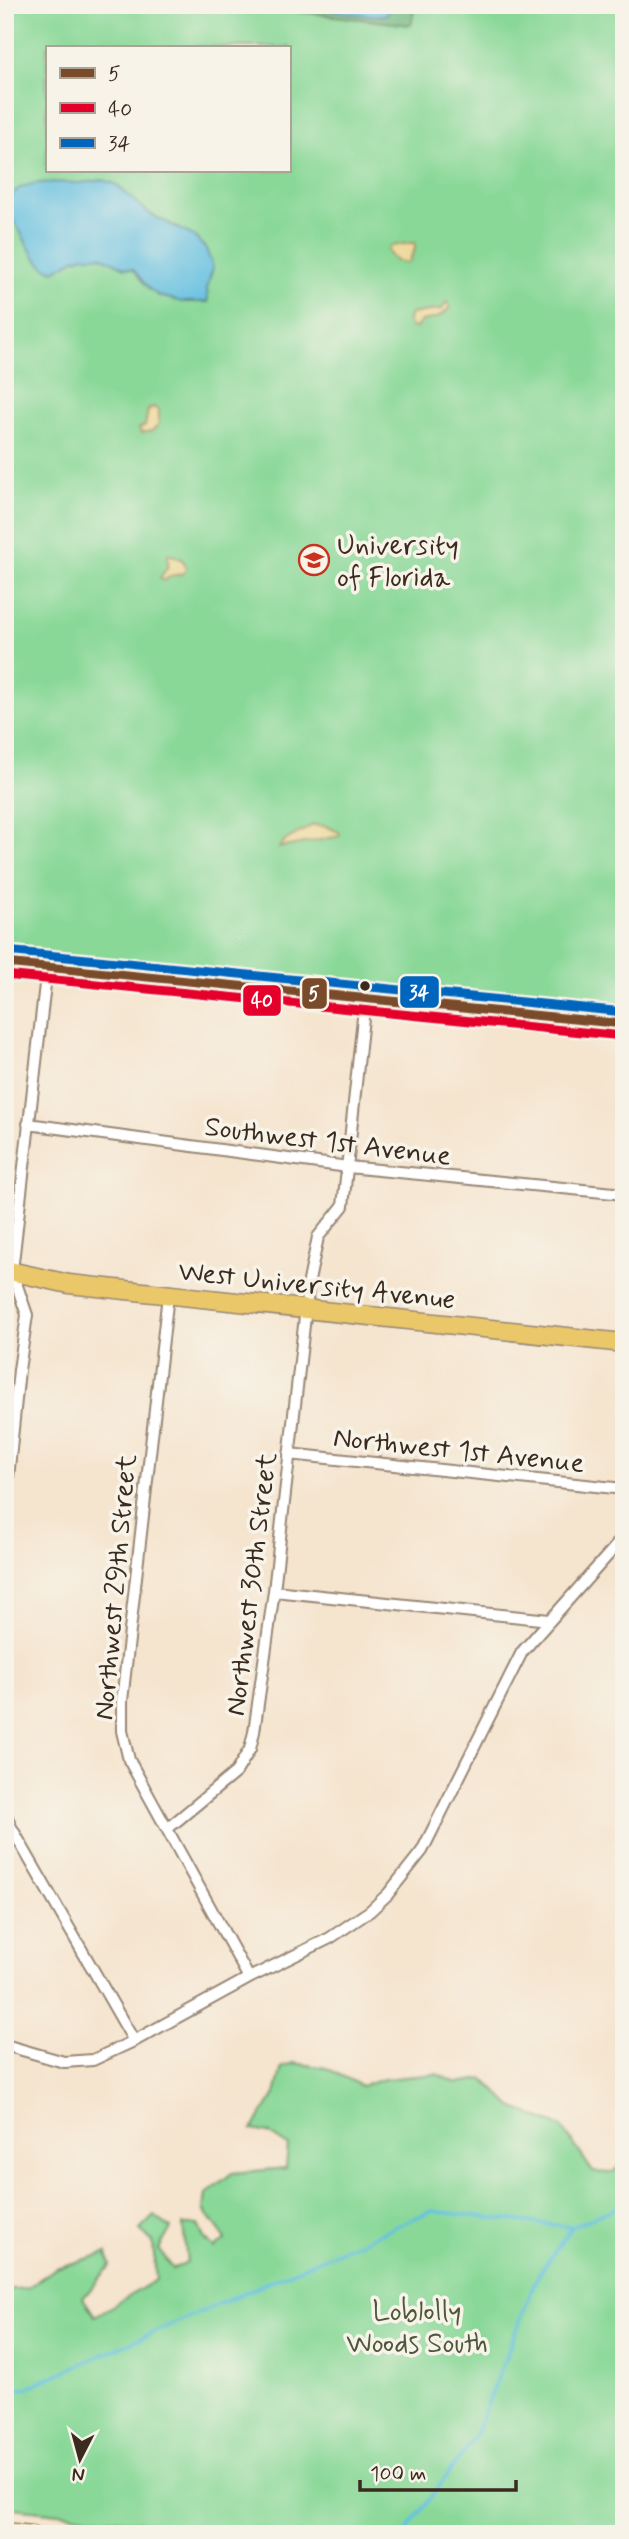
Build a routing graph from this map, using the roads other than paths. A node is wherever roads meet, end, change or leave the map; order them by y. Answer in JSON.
{"nodes":[{"id":1,"x":5,"y":963,"type":"edge"},
{"id":2,"x":47,"y":967,"type":"junction"},
{"id":3,"x":365,"y":999,"type":"junction"},
{"id":4,"x":624,"y":1024,"type":"edge"},
{"id":5,"x":28,"y":1124,"type":"junction"},
{"id":6,"x":348,"y":1167,"type":"junction"},
{"id":7,"x":624,"y":1194,"type":"edge"},
{"id":8,"x":9,"y":1270,"type":"edge"},
{"id":9,"x":168,"y":1295,"type":"junction"},
{"id":10,"x":306,"y":1308,"type":"junction"},
{"id":11,"x":624,"y":1343,"type":"edge"},
{"id":12,"x":289,"y":1454,"type":"junction"},
{"id":13,"x":624,"y":1489,"type":"edge"},
{"id":14,"x":5,"y":1507,"type":"edge"},
{"id":15,"x":624,"y":1533,"type":"edge"},
{"id":16,"x":274,"y":1591,"type":"junction"},
{"id":17,"x":549,"y":1620,"type":"junction"},
{"id":18,"x":5,"y":1812,"type":"edge"},
{"id":19,"x":167,"y":1829,"type":"junction"},
{"id":20,"x":249,"y":1978,"type":"junction"},
{"id":21,"x":134,"y":2041,"type":"junction"},
{"id":22,"x":5,"y":2045,"type":"edge"},
{"id":23,"x":5,"y":2531,"type":"edge"},
{"id":24,"x":32,"y":2534,"type":"edge"}],
"edges":[{"from":1,"to":2,"type":"main road"},
{"from":2,"to":3,"type":"main road"},
{"from":2,"to":5,"type":"street"},
{"from":3,"to":4,"type":"main road"},
{"from":3,"to":6,"type":"street","name":"Northwest 30th Street"},
{"from":5,"to":6,"type":"street","name":"Southwest 1st Avenue"},
{"from":5,"to":8,"type":"street"},
{"from":6,"to":7,"type":"street","name":"Southwest 1st Avenue"},
{"from":6,"to":10,"type":"street","name":"Northwest 30th Street"},
{"from":8,"to":9,"type":"main road","name":"West University Avenue"},
{"from":8,"to":14,"type":"street"},
{"from":9,"to":10,"type":"main road","name":"West University Avenue"},
{"from":9,"to":19,"type":"street","name":"Northwest 29th Street"},
{"from":10,"to":11,"type":"main road","name":"West University Avenue"},
{"from":10,"to":12,"type":"street","name":"Northwest 30th Street"},
{"from":12,"to":13,"type":"street","name":"Northwest 1st Avenue"},
{"from":12,"to":16,"type":"street","name":"Northwest 30th Street"},
{"from":15,"to":17,"type":"street"},
{"from":16,"to":17,"type":"street"},
{"from":16,"to":19,"type":"street","name":"Northwest 30th Street"},
{"from":17,"to":20,"type":"street"},
{"from":18,"to":21,"type":"street"},
{"from":19,"to":20,"type":"street","name":"Northwest 29th Street"},
{"from":20,"to":21,"type":"street"},
{"from":21,"to":22,"type":"street"},
{"from":23,"to":24,"type":"main road"}]}
